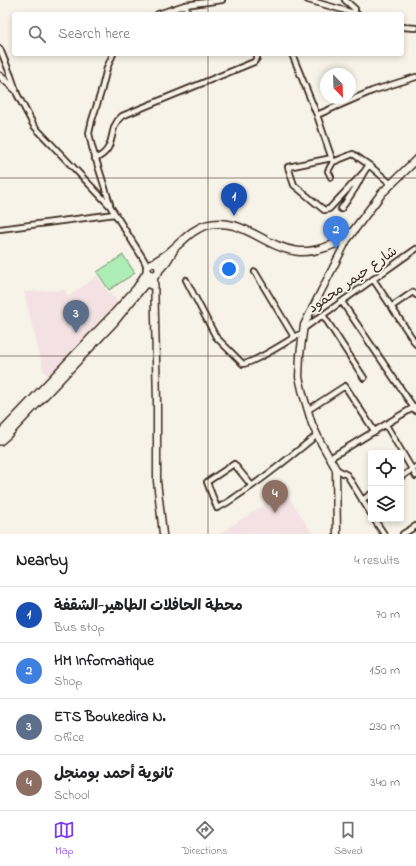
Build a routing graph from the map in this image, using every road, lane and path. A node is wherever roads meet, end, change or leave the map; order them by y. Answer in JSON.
{"nodes":[{"id":1,"x":222,"y":0,"type":"edge"},
{"id":2,"x":308,"y":0,"type":"edge"},
{"id":3,"x":345,"y":0,"type":"edge"},
{"id":4,"x":185,"y":5,"type":"junction"},
{"id":5,"x":160,"y":12,"type":"edge"},
{"id":6,"x":187,"y":12,"type":"edge"},
{"id":7,"x":349,"y":12,"type":"edge"},
{"id":8,"x":356,"y":12,"type":"edge"},
{"id":9,"x":404,"y":27,"type":"edge"},
{"id":10,"x":416,"y":28,"type":"edge"},
{"id":11,"x":0,"y":49,"type":"edge"},
{"id":12,"x":112,"y":56,"type":"edge"},
{"id":13,"x":257,"y":56,"type":"edge"},
{"id":14,"x":293,"y":56,"type":"edge"},
{"id":15,"x":0,"y":76,"type":"edge"},
{"id":16,"x":416,"y":77,"type":"edge"},
{"id":17,"x":15,"y":89,"type":"junction"},
{"id":18,"x":317,"y":115,"type":"junction"},
{"id":19,"x":96,"y":159,"type":"junction"},
{"id":20,"x":332,"y":160,"type":"junction"},
{"id":21,"x":416,"y":160,"type":"edge"},
{"id":22,"x":369,"y":165,"type":"junction"},
{"id":23,"x":364,"y":172,"type":"junction"},
{"id":24,"x":331,"y":177,"type":"dead end"},
{"id":25,"x":391,"y":184,"type":"junction"},
{"id":26,"x":110,"y":206,"type":"junction"},
{"id":27,"x":341,"y":209,"type":"dead end"},
{"id":28,"x":115,"y":214,"type":"junction"},
{"id":29,"x":0,"y":229,"type":"edge"},
{"id":30,"x":348,"y":238,"type":"junction"},
{"id":31,"x":416,"y":249,"type":"edge"},
{"id":32,"x":151,"y":268,"type":"junction"},
{"id":33,"x":255,"y":272,"type":"dead end"},
{"id":34,"x":373,"y":279,"type":"junction"},
{"id":35,"x":186,"y":280,"type":"dead end"},
{"id":36,"x":146,"y":283,"type":"junction"},
{"id":37,"x":154,"y":286,"type":"junction"},
{"id":38,"x":416,"y":296,"type":"edge"},
{"id":39,"x":342,"y":302,"type":"junction"},
{"id":40,"x":391,"y":307,"type":"junction"},
{"id":41,"x":323,"y":315,"type":"junction"},
{"id":42,"x":303,"y":331,"type":"junction"},
{"id":43,"x":294,"y":337,"type":"junction"},
{"id":44,"x":416,"y":344,"type":"edge"},
{"id":45,"x":364,"y":378,"type":"dead end"},
{"id":46,"x":415,"y":408,"type":"edge"},
{"id":47,"x":308,"y":410,"type":"junction"},
{"id":48,"x":386,"y":425,"type":"junction"},
{"id":49,"x":375,"y":432,"type":"junction"},
{"id":50,"x":0,"y":434,"type":"edge"},
{"id":51,"x":317,"y":435,"type":"junction"},
{"id":52,"x":0,"y":441,"type":"edge"},
{"id":53,"x":330,"y":458,"type":"junction"},
{"id":54,"x":336,"y":469,"type":"junction"},
{"id":55,"x":414,"y":469,"type":"edge"},
{"id":56,"x":404,"y":475,"type":"edge"},
{"id":57,"x":416,"y":476,"type":"edge"},
{"id":58,"x":252,"y":486,"type":"junction"},
{"id":59,"x":368,"y":496,"type":"edge"},
{"id":60,"x":362,"y":500,"type":"junction"},
{"id":61,"x":368,"y":509,"type":"edge"},
{"id":62,"x":376,"y":522,"type":"edge"},
{"id":63,"x":416,"y":526,"type":"edge"},
{"id":64,"x":163,"y":534,"type":"edge"},
{"id":65,"x":337,"y":534,"type":"edge"},
{"id":66,"x":384,"y":534,"type":"edge"},
{"id":67,"x":402,"y":534,"type":"edge"}],
"edges":[{"from":1,"to":4,"type":"street"},
{"from":2,"to":7,"type":"street"},
{"from":3,"to":8,"type":"street"},
{"from":4,"to":5,"type":"street"},
{"from":4,"to":6,"type":"street"},
{"from":9,"to":10,"type":"street"},
{"from":11,"to":17,"type":"street"},
{"from":12,"to":19,"type":"street"},
{"from":13,"to":19,"type":"street"},
{"from":14,"to":18,"type":"street"},
{"from":15,"to":17,"type":"street"},
{"from":16,"to":18,"type":"street"},
{"from":17,"to":26,"type":"street"},
{"from":18,"to":20,"type":"street"},
{"from":19,"to":26,"type":"street"},
{"from":20,"to":22,"type":"street"},
{"from":20,"to":23,"type":"street"},
{"from":20,"to":24,"type":"street"},
{"from":21,"to":25,"type":"main road"},
{"from":22,"to":23,"type":"street"},
{"from":22,"to":25,"type":"street"},
{"from":23,"to":27,"type":"street"},
{"from":25,"to":30,"type":"main road"},
{"from":26,"to":28,"type":"street"},
{"from":28,"to":29,"type":"street"},
{"from":28,"to":32,"type":"street"},
{"from":30,"to":32,"type":"main road"},
{"from":30,"to":42,"type":"street"},
{"from":31,"to":34,"type":"street","name":"شارع حيمر محمود"},
{"from":32,"to":36,"type":"main road"},
{"from":32,"to":37,"type":"street"},
{"from":32,"to":50,"type":"main road"},
{"from":33,"to":43,"type":"street"},
{"from":34,"to":39,"type":"street","name":"شارع حيمر محمود"},
{"from":34,"to":40,"type":"street"},
{"from":35,"to":43,"type":"street","name":"شارع حيمر محمود"},
{"from":36,"to":37,"type":"main road"},
{"from":36,"to":52,"type":"main road"},
{"from":37,"to":64,"type":"street"},
{"from":38,"to":40,"type":"street"},
{"from":39,"to":41,"type":"street","name":"شارع حيمر محمود"},
{"from":39,"to":46,"type":"street"},
{"from":40,"to":44,"type":"street"},
{"from":41,"to":42,"type":"street","name":"شارع حيمر محمود"},
{"from":41,"to":45,"type":"street"},
{"from":42,"to":43,"type":"street","name":"شارع حيمر محمود"},
{"from":42,"to":47,"type":"street"},
{"from":46,"to":48,"type":"street"},
{"from":47,"to":49,"type":"street"},
{"from":47,"to":51,"type":"street"},
{"from":48,"to":49,"type":"street"},
{"from":48,"to":55,"type":"street"},
{"from":49,"to":53,"type":"street"},
{"from":51,"to":53,"type":"street"},
{"from":51,"to":58,"type":"street"},
{"from":53,"to":54,"type":"street"},
{"from":54,"to":60,"type":"street"},
{"from":54,"to":65,"type":"street"},
{"from":55,"to":56,"type":"street"},
{"from":55,"to":57,"type":"street"},
{"from":58,"to":58,"type":"street"},
{"from":59,"to":60,"type":"street"},
{"from":60,"to":61,"type":"street"},
{"from":62,"to":66,"type":"street"},
{"from":63,"to":67,"type":"street"}]}
